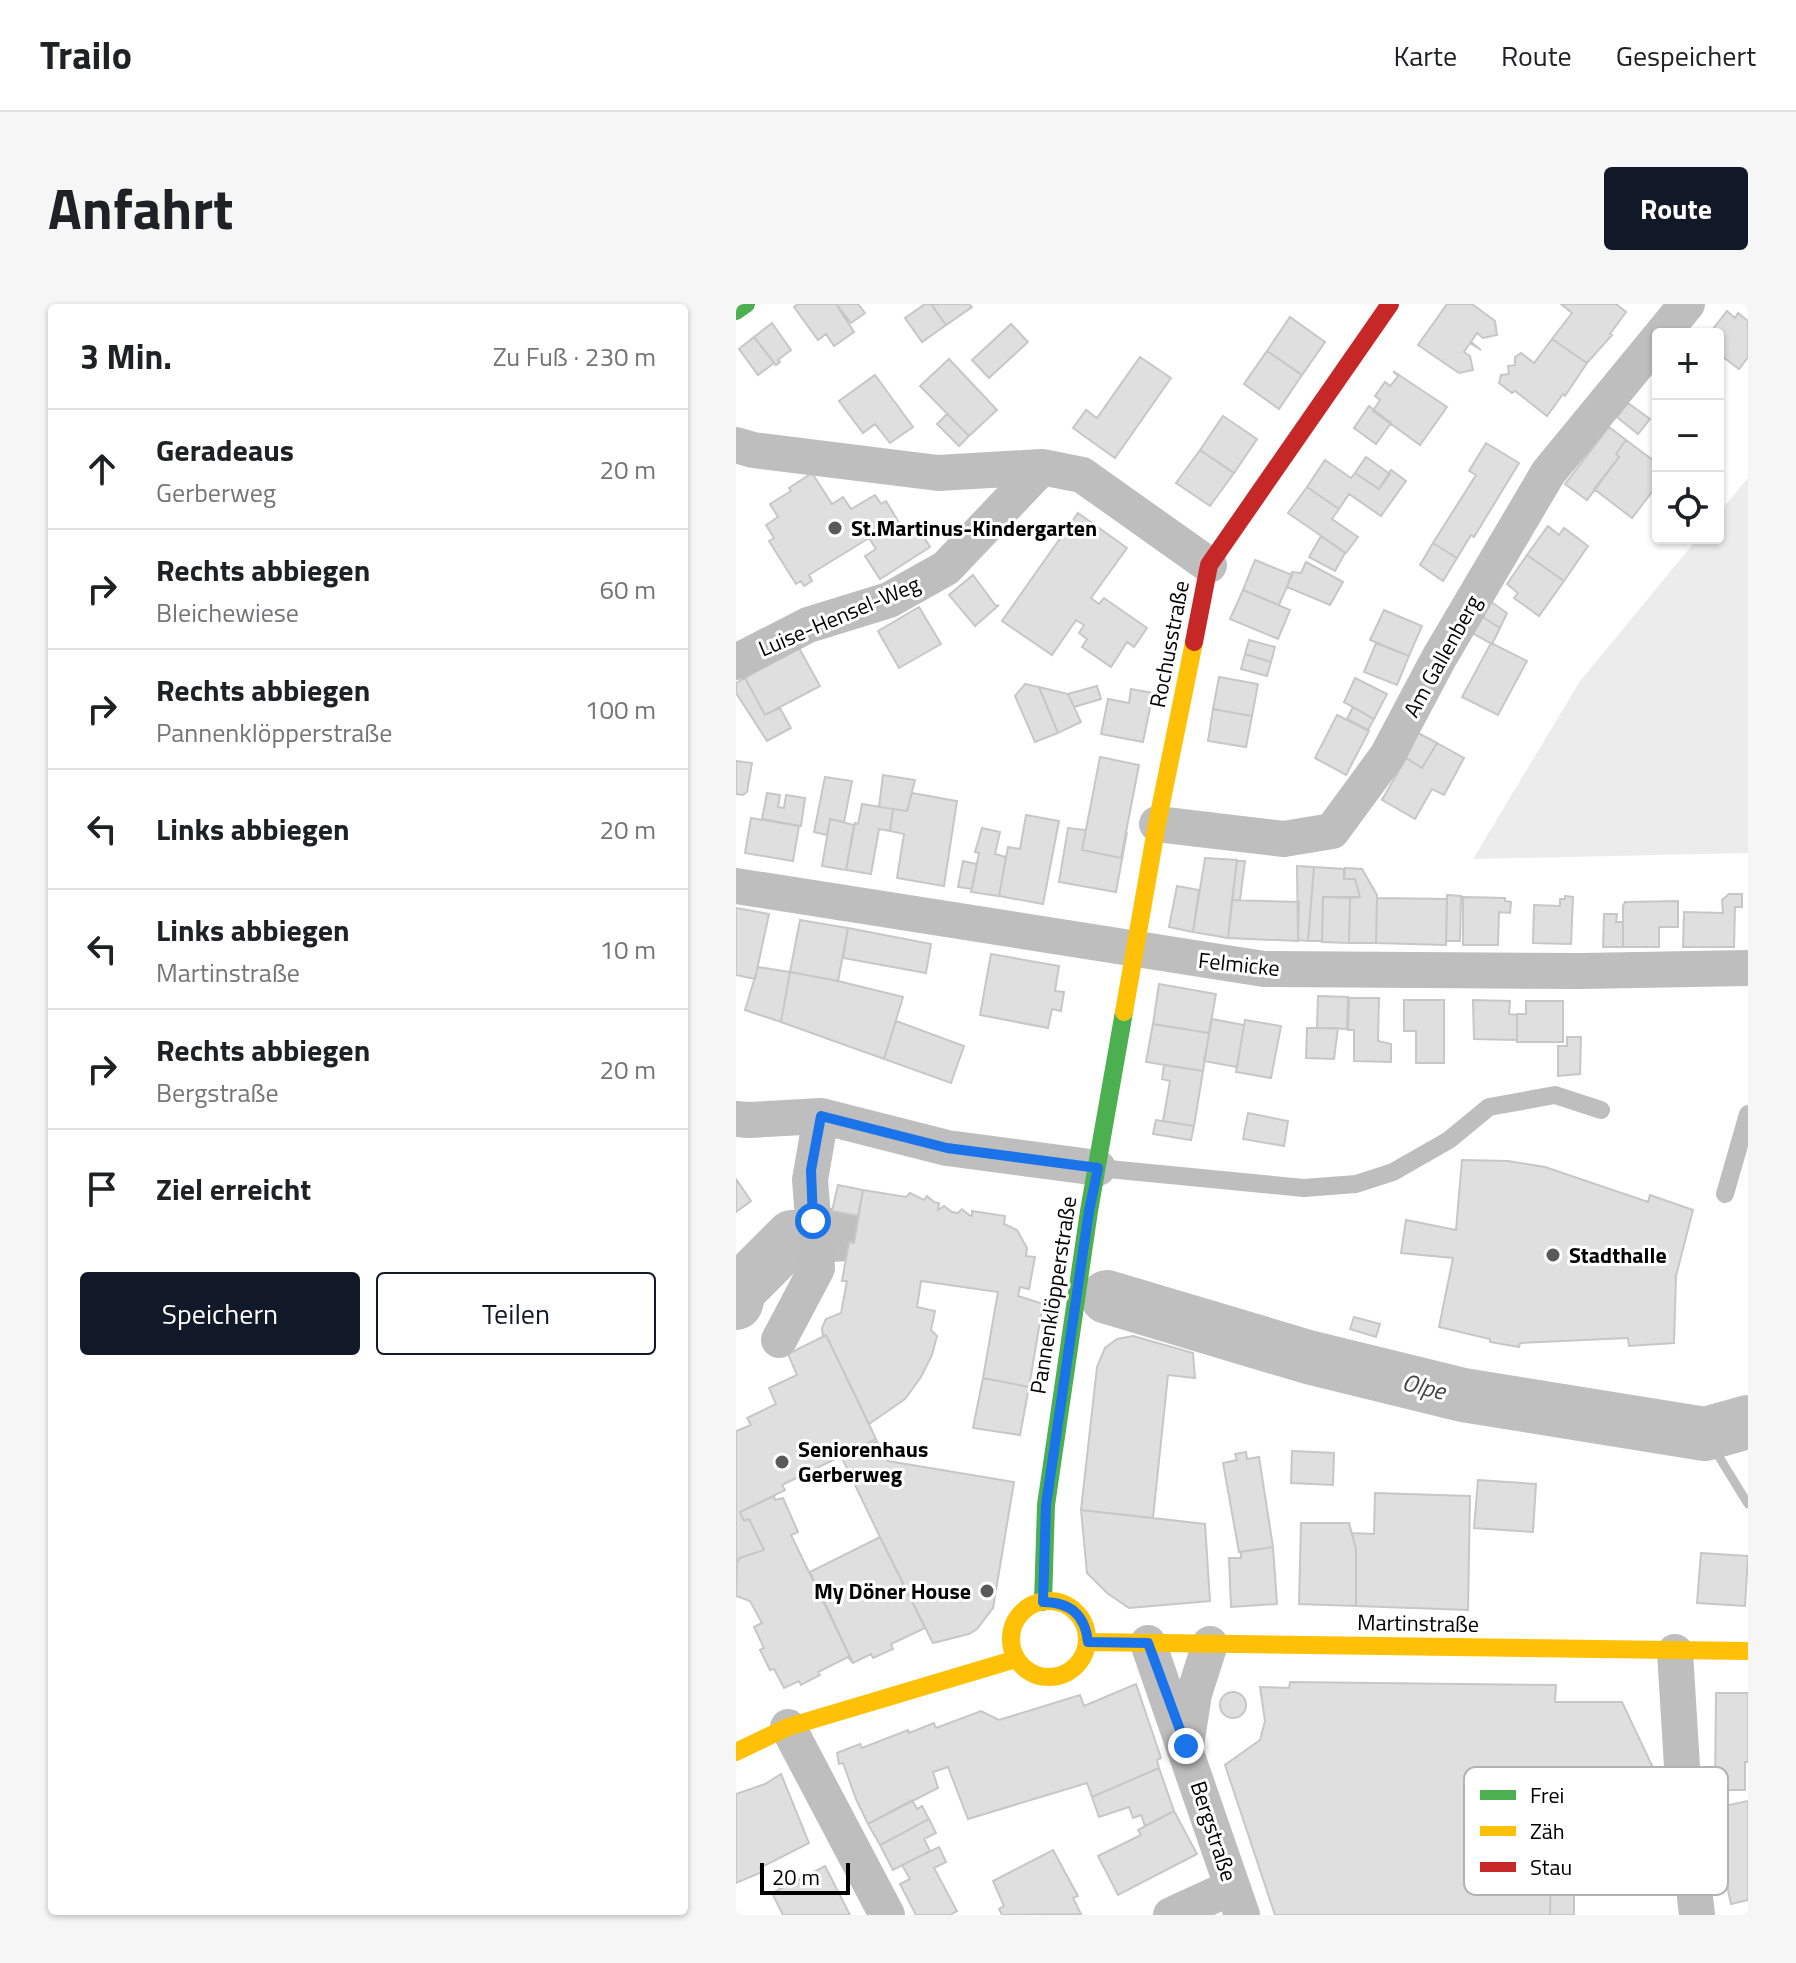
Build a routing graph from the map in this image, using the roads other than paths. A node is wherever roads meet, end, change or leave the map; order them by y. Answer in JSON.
{"nodes":[{"id":1,"x":746,"y":304,"type":"edge"},
{"id":2,"x":1390,"y":304,"type":"edge"},
{"id":3,"x":1687,"y":304,"type":"edge"},
{"id":4,"x":736,"y":311,"type":"edge"},
{"id":5,"x":1667,"y":328,"type":"edge"},
{"id":6,"x":1652,"y":346,"type":"edge"},
{"id":7,"x":736,"y":445,"type":"edge"},
{"id":8,"x":1042,"y":467,"type":"junction"},
{"id":9,"x":1209,"y":565,"type":"junction"},
{"id":10,"x":736,"y":662,"type":"edge"},
{"id":11,"x":1157,"y":824,"type":"junction"},
{"id":12,"x":736,"y":886,"type":"edge"},
{"id":13,"x":1134,"y":949,"type":"junction"},
{"id":14,"x":1748,"y":968,"type":"edge"},
{"id":15,"x":1601,"y":1110,"type":"dead end"},
{"id":16,"x":1748,"y":1114,"type":"edge"},
{"id":17,"x":821,"y":1116,"type":"junction"},
{"id":18,"x":736,"y":1119,"type":"edge"},
{"id":19,"x":1098,"y":1168,"type":"junction"},
{"id":20,"x":1725,"y":1194,"type":"dead end"},
{"id":21,"x":779,"y":1340,"type":"dead end"},
{"id":22,"x":1043,"y":1602,"type":"junction"},
{"id":23,"x":1088,"y":1642,"type":"junction"},
{"id":24,"x":1148,"y":1643,"type":"junction"},
{"id":25,"x":1210,"y":1644,"type":"junction"},
{"id":26,"x":1748,"y":1651,"type":"edge"},
{"id":27,"x":1675,"y":1652,"type":"junction"},
{"id":28,"x":1016,"y":1659,"type":"junction"},
{"id":29,"x":788,"y":1727,"type":"junction"},
{"id":30,"x":1186,"y":1746,"type":"junction"},
{"id":31,"x":736,"y":1752,"type":"edge"},
{"id":32,"x":1682,"y":1767,"type":"edge"},
{"id":33,"x":1695,"y":1895,"type":"edge"},
{"id":34,"x":1237,"y":1901,"type":"edge"},
{"id":35,"x":887,"y":1915,"type":"edge"},
{"id":36,"x":1171,"y":1915,"type":"edge"},
{"id":37,"x":1697,"y":1915,"type":"edge"}],
"edges":[{"from":1,"to":4,"type":"street"},
{"from":2,"to":9,"type":"street","name":"Rochusstraße"},
{"from":3,"to":5,"type":"street"},
{"from":6,"to":11,"type":"street","name":"Am Gallenberg"},
{"from":7,"to":8,"type":"street"},
{"from":8,"to":9,"type":"street"},
{"from":8,"to":10,"type":"street","name":"Luise-Hensel-Weg"},
{"from":9,"to":11,"type":"street","name":"Rochusstraße"},
{"from":11,"to":13,"type":"street","name":"Rochusstraße"},
{"from":12,"to":13,"type":"street","name":"Felmicke"},
{"from":13,"to":14,"type":"street","name":"Felmicke"},
{"from":13,"to":19,"type":"street","name":"Pannenklöpperstraße"},
{"from":15,"to":19,"type":"lane"},
{"from":16,"to":20,"type":"lane"},
{"from":17,"to":18,"type":"street"},
{"from":17,"to":19,"type":"street"},
{"from":17,"to":21,"type":"street"},
{"from":19,"to":22,"type":"street","name":"Pannenklöpperstraße"},
{"from":22,"to":23,"type":"street"},
{"from":22,"to":28,"type":"street"},
{"from":23,"to":24,"type":"street","name":"Martinstraße"},
{"from":23,"to":28,"type":"street"},
{"from":24,"to":25,"type":"street","name":"Martinstraße"},
{"from":24,"to":30,"type":"street","name":"Bergstraße"},
{"from":25,"to":27,"type":"street","name":"Martinstraße"},
{"from":25,"to":30,"type":"street","name":"Bergstraße"},
{"from":26,"to":27,"type":"street","name":"Martinstraße"},
{"from":27,"to":32,"type":"street"},
{"from":28,"to":29,"type":"street"},
{"from":29,"to":31,"type":"street"},
{"from":29,"to":35,"type":"street"},
{"from":30,"to":34,"type":"street","name":"Bergstraße"},
{"from":33,"to":37,"type":"street"},
{"from":34,"to":36,"type":"street"}]}
